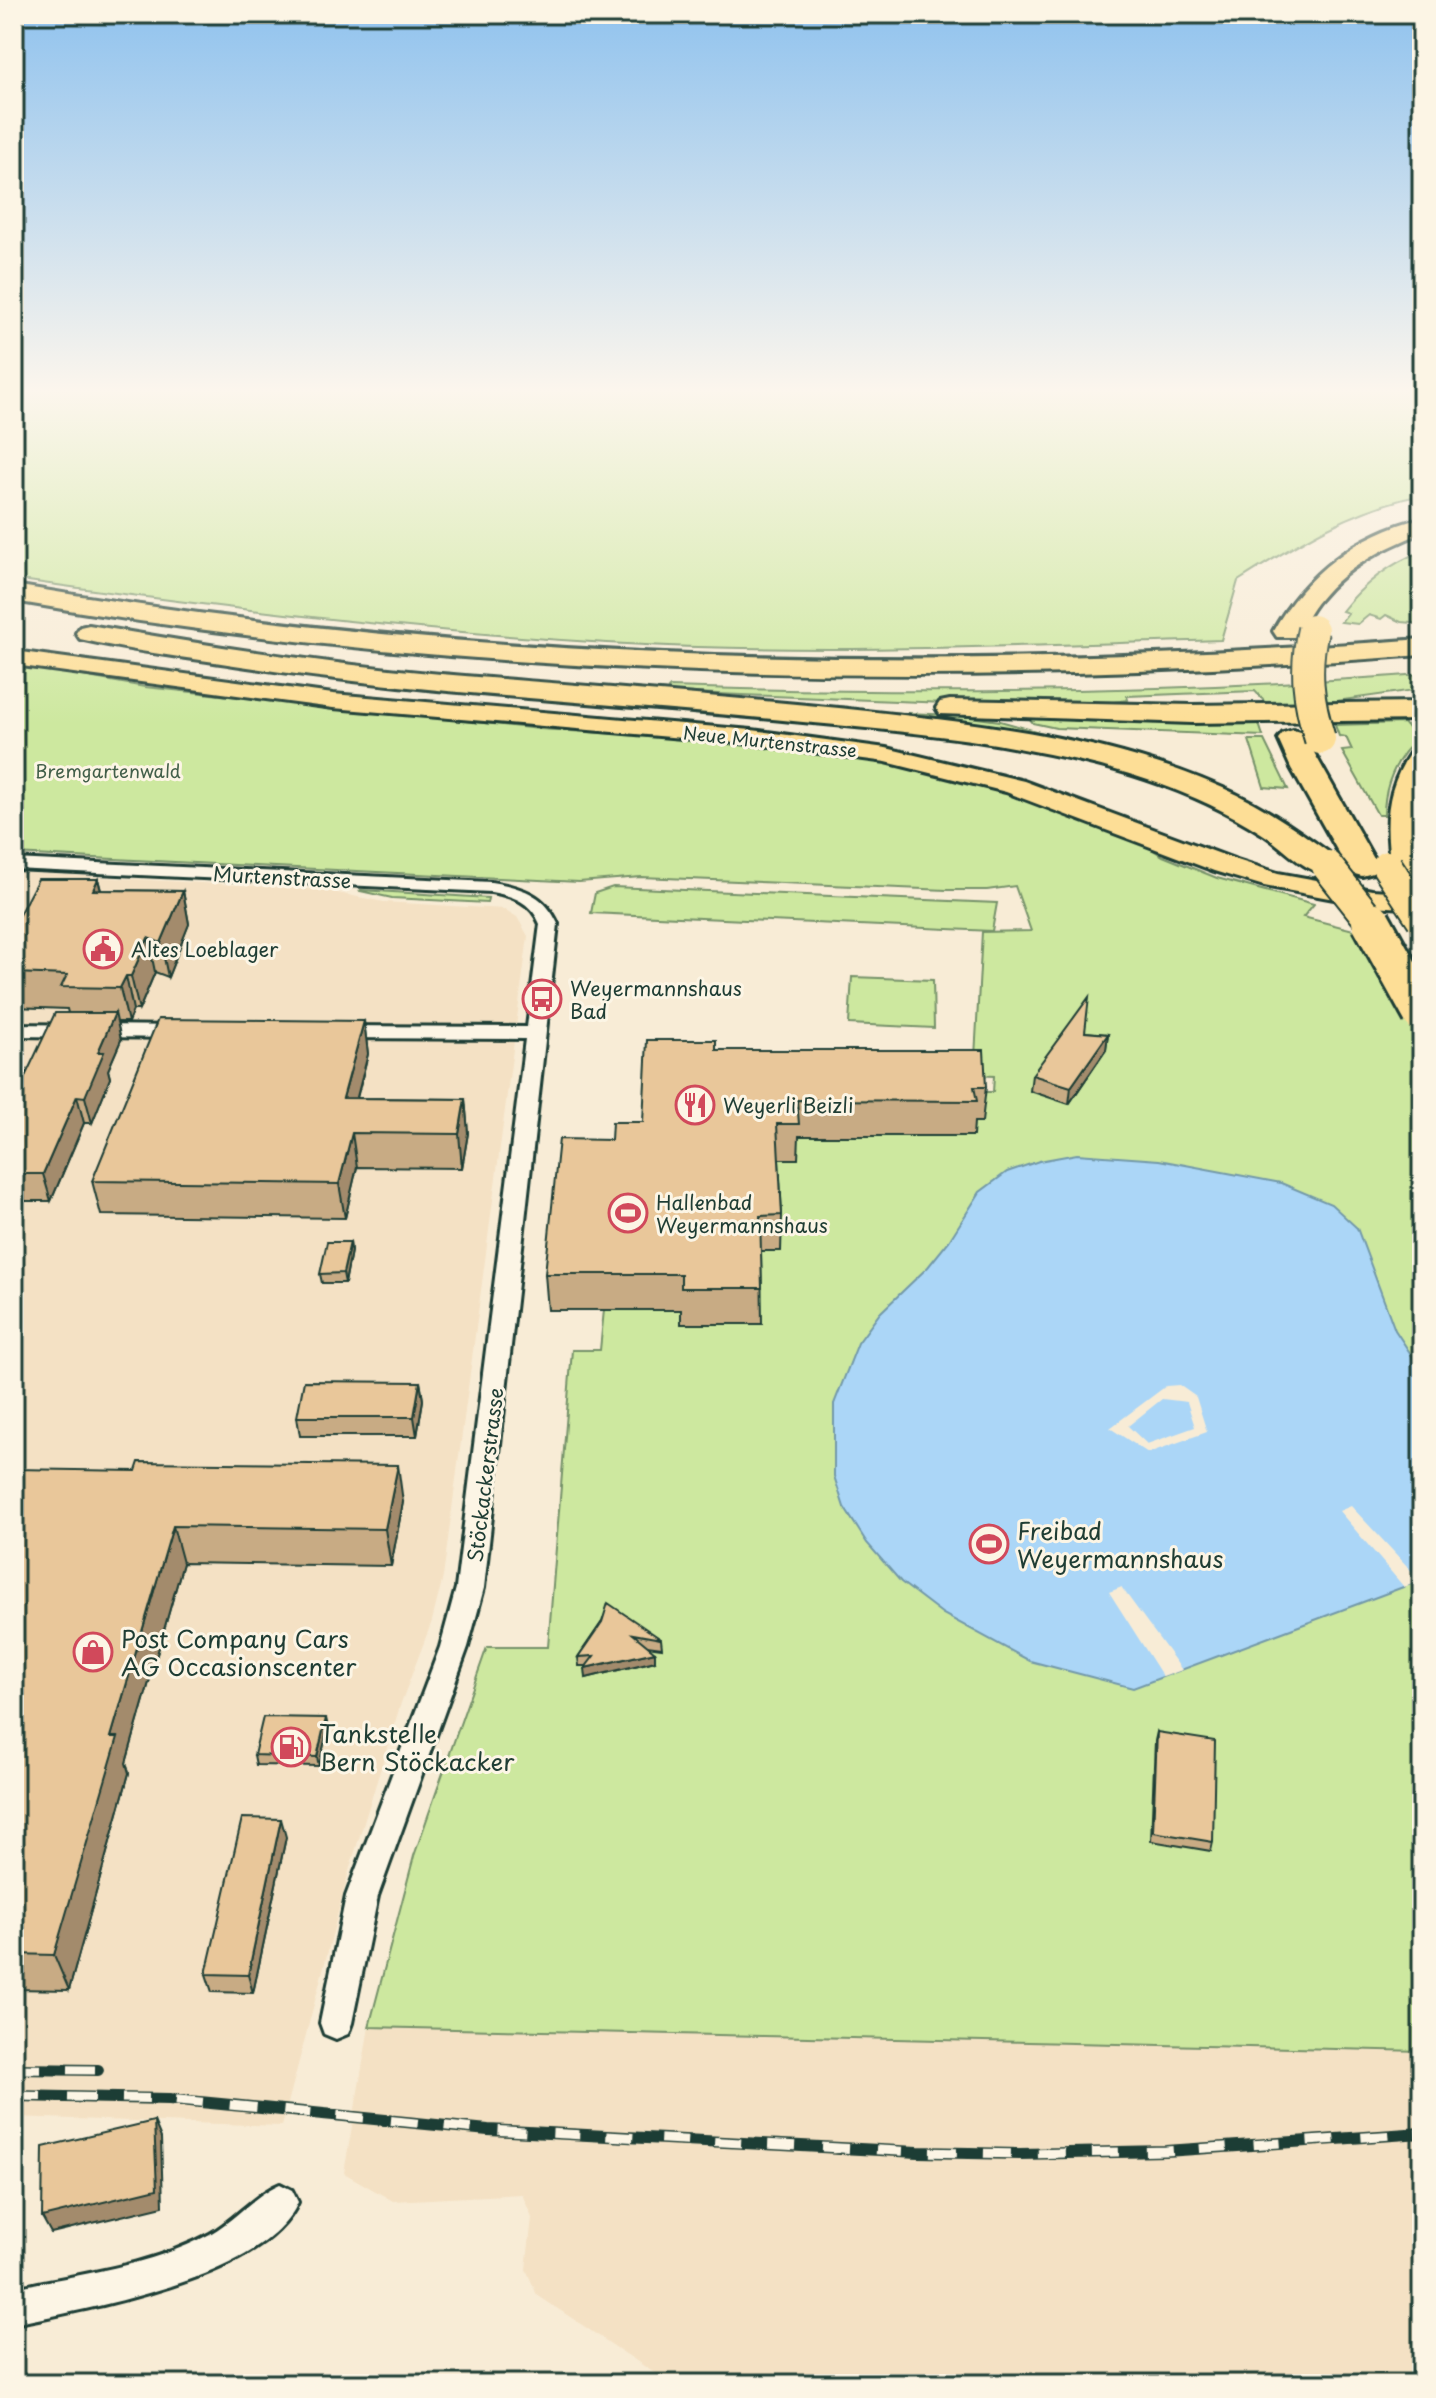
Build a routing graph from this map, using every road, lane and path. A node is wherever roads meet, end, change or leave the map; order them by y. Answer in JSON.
{"nodes":[{"id":1,"x":1422,"y":525,"type":"edge"},
{"id":2,"x":1422,"y":542,"type":"edge"},
{"id":3,"x":14,"y":593,"type":"edge"},
{"id":4,"x":14,"y":610,"type":"edge"},
{"id":5,"x":67,"y":629,"type":"dead end"},
{"id":6,"x":1299,"y":631,"type":"junction"},
{"id":7,"x":14,"y":647,"type":"edge"},
{"id":8,"x":1422,"y":647,"type":"edge"},
{"id":9,"x":14,"y":658,"type":"edge"},
{"id":10,"x":44,"y":663,"type":"junction"},
{"id":11,"x":1422,"y":664,"type":"edge"},
{"id":12,"x":14,"y":668,"type":"edge"},
{"id":13,"x":178,"y":680,"type":"junction"},
{"id":14,"x":518,"y":688,"type":"junction"},
{"id":15,"x":1422,"y":711,"type":"edge"},
{"id":16,"x":1422,"y":756,"type":"edge"},
{"id":17,"x":14,"y":864,"type":"edge"},
{"id":18,"x":1385,"y":866,"type":"junction"},
{"id":19,"x":1335,"y":880,"type":"junction"},
{"id":20,"x":1422,"y":901,"type":"edge"},
{"id":21,"x":543,"y":910,"type":"joint"},
{"id":22,"x":1422,"y":911,"type":"edge"},
{"id":23,"x":1422,"y":919,"type":"edge"},
{"id":24,"x":1422,"y":979,"type":"edge"},
{"id":25,"x":1422,"y":1013,"type":"edge"},
{"id":26,"x":14,"y":1030,"type":"edge"},
{"id":27,"x":207,"y":1032,"type":"edge"},
{"id":28,"x":315,"y":1032,"type":"edge"},
{"id":29,"x":538,"y":1033,"type":"junction"},
{"id":30,"x":336,"y":2023,"type":"dead end"},
{"id":31,"x":280,"y":2202,"type":"dead end"},
{"id":32,"x":14,"y":2306,"type":"edge"}],
"edges":[{"from":1,"to":6,"type":"highway"},
{"from":2,"to":6,"type":"highway"},
{"from":3,"to":8,"type":"highway"},
{"from":4,"to":11,"type":"highway"},
{"from":5,"to":14,"type":"highway"},
{"from":6,"to":18,"type":"highway"},
{"from":7,"to":13,"type":"main road","name":"Neue Murtenstrasse"},
{"from":9,"to":10,"type":"main road","name":"Neue Murtenstrasse"},
{"from":10,"to":12,"type":"main road"},
{"from":10,"to":13,"type":"main road","name":"Neue Murtenstrasse"},
{"from":13,"to":19,"type":"main road","name":"Neue Murtenstrasse"},
{"from":14,"to":15,"type":"highway"},
{"from":14,"to":19,"type":"highway"},
{"from":16,"to":18,"type":"highway"},
{"from":17,"to":21,"type":"street","name":"Murtenstrasse"},
{"from":18,"to":22,"type":"highway"},
{"from":18,"to":23,"type":"highway","bridge":true},
{"from":18,"to":24,"type":"highway"},
{"from":19,"to":20,"type":"main road"},
{"from":19,"to":25,"type":"highway","bridge":true},
{"from":21,"to":29,"type":"street","name":"Stöckackerstrasse"},
{"from":26,"to":27,"type":"street"},
{"from":28,"to":29,"type":"street"},
{"from":29,"to":30,"type":"street","name":"Stöckackerstrasse"},
{"from":31,"to":32,"type":"street"}]}
